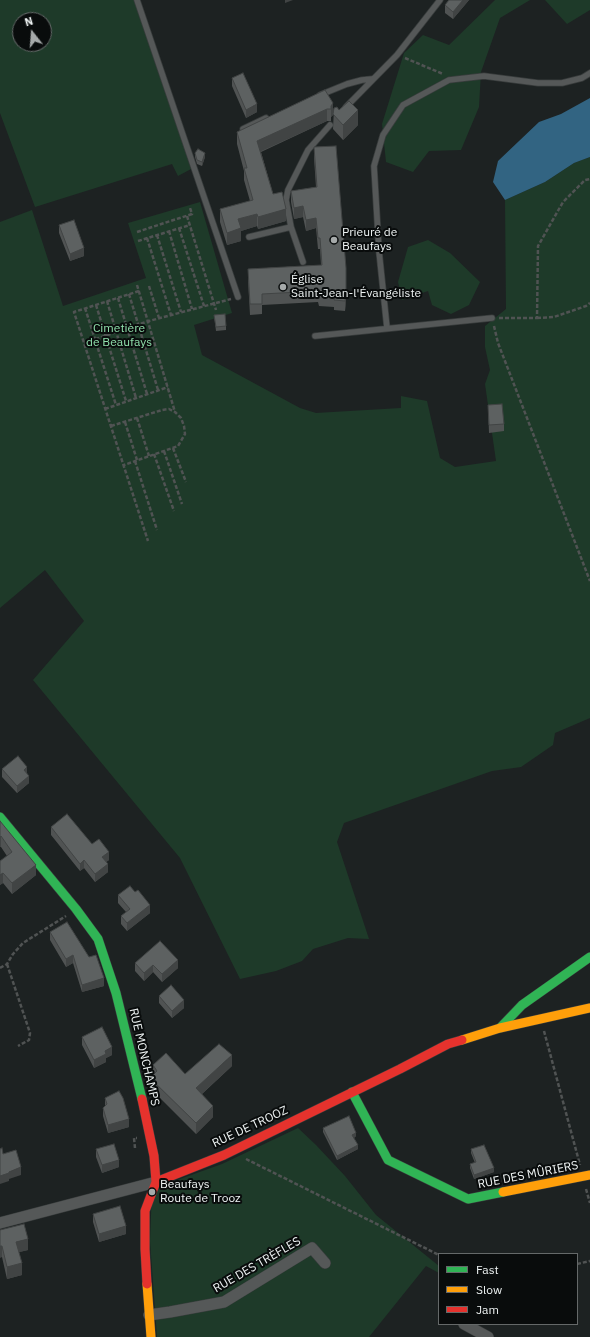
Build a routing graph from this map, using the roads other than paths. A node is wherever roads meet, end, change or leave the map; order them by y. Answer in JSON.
{"nodes":[{"id":1,"x":137,"y":0,"type":"edge"},
{"id":2,"x":440,"y":0,"type":"edge"},
{"id":3,"x":590,"y":73,"type":"edge"},
{"id":4,"x":372,"y":79,"type":"junction"},
{"id":5,"x":311,"y":98,"type":"edge"},
{"id":6,"x":343,"y":110,"type":"edge"},
{"id":7,"x":270,"y":116,"type":"edge"},
{"id":8,"x":330,"y":125,"type":"dead end"},
{"id":9,"x":242,"y":129,"type":"edge"},
{"id":10,"x":291,"y":227,"type":"junction"},
{"id":11,"x":248,"y":237,"type":"dead end"},
{"id":12,"x":303,"y":262,"type":"dead end"},
{"id":13,"x":238,"y":297,"type":"road end"},
{"id":14,"x":492,"y":318,"type":"road end"},
{"id":15,"x":387,"y":328,"type":"junction"},
{"id":16,"x":315,"y":336,"type":"dead end"},
{"id":17,"x":0,"y":817,"type":"edge"},
{"id":18,"x":590,"y":957,"type":"edge"},
{"id":19,"x":590,"y":1008,"type":"edge"},
{"id":20,"x":500,"y":1028,"type":"junction"},
{"id":21,"x":352,"y":1092,"type":"junction"},
{"id":22,"x":587,"y":1175,"type":"edge"},
{"id":23,"x":156,"y":1182,"type":"junction"},
{"id":24,"x":0,"y":1223,"type":"edge"},
{"id":25,"x":325,"y":1263,"type":"dead end"},
{"id":26,"x":149,"y":1314,"type":"junction"},
{"id":27,"x":466,"y":1325,"type":"edge"},
{"id":28,"x":151,"y":1337,"type":"edge"},
{"id":29,"x":488,"y":1337,"type":"edge"}],
"edges":[{"from":1,"to":13,"type":"lane"},
{"from":2,"to":4,"type":"lane"},
{"from":3,"to":15,"type":"lane"},
{"from":4,"to":5,"type":"lane"},
{"from":4,"to":6,"type":"lane"},
{"from":7,"to":9,"type":"lane"},
{"from":8,"to":10,"type":"lane"},
{"from":10,"to":11,"type":"lane"},
{"from":10,"to":12,"type":"lane"},
{"from":14,"to":15,"type":"lane"},
{"from":15,"to":16,"type":"lane"},
{"from":17,"to":23,"type":"street","name":"RUE MONCHAMPS"},
{"from":18,"to":20,"type":"street"},
{"from":19,"to":20,"type":"street","name":"RUE DE TROOZ"},
{"from":20,"to":21,"type":"street","name":"RUE DE TROOZ"},
{"from":21,"to":22,"type":"street","name":"RUE DES MÛRIERS"},
{"from":21,"to":23,"type":"street","name":"RUE DE TROOZ"},
{"from":23,"to":24,"type":"street","name":"RUE DE TROOZ"},
{"from":23,"to":26,"type":"street","name":"RUE MONCHAMPS"},
{"from":25,"to":26,"type":"street","name":"RUE DES TRÈFLES"},
{"from":26,"to":28,"type":"street","name":"RUE MONCHAMPS"},
{"from":27,"to":29,"type":"street"}]}
